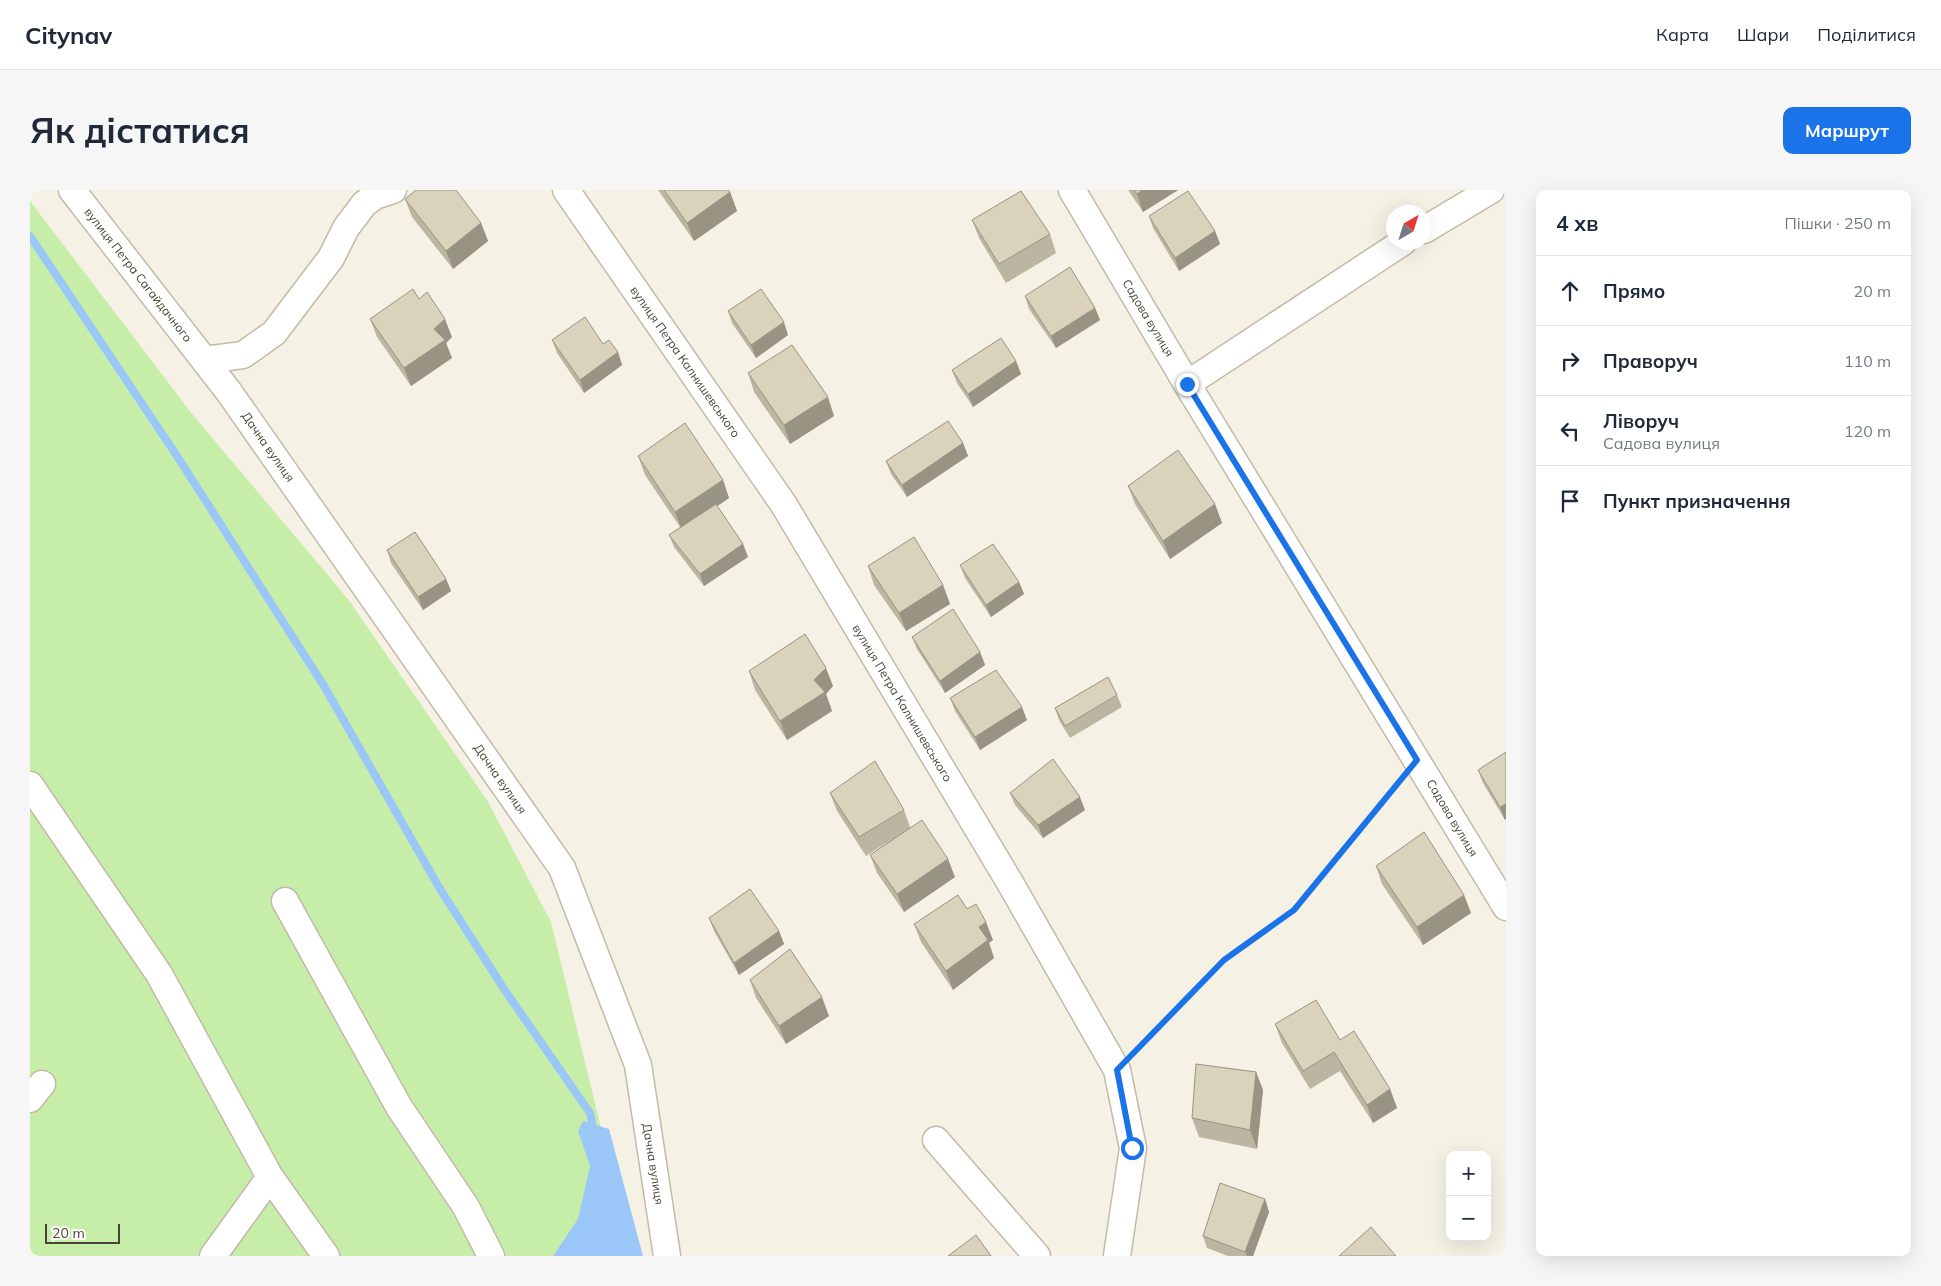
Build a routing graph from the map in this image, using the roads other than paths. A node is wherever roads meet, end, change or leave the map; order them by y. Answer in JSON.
{"nodes":[{"id":1,"x":72,"y":190,"type":"edge"},
{"id":2,"x":393,"y":190,"type":"edge"},
{"id":3,"x":566,"y":190,"type":"edge"},
{"id":4,"x":1072,"y":190,"type":"edge"},
{"id":5,"x":1491,"y":190,"type":"edge"},
{"id":6,"x":1431,"y":226,"type":"edge"},
{"id":7,"x":1391,"y":250,"type":"edge"},
{"id":8,"x":204,"y":360,"type":"junction"},
{"id":9,"x":1187,"y":384,"type":"junction"},
{"id":10,"x":30,"y":785,"type":"edge"},
{"id":11,"x":285,"y":902,"type":"dead end"},
{"id":12,"x":1506,"y":907,"type":"edge"},
{"id":13,"x":936,"y":1140,"type":"dead end"},
{"id":14,"x":270,"y":1177,"type":"junction"},
{"id":15,"x":214,"y":1256,"type":"edge"},
{"id":16,"x":326,"y":1256,"type":"edge"},
{"id":17,"x":491,"y":1256,"type":"edge"},
{"id":18,"x":667,"y":1256,"type":"edge"},
{"id":19,"x":1037,"y":1256,"type":"edge"},
{"id":20,"x":1116,"y":1256,"type":"edge"}],
"edges":[{"from":1,"to":8,"type":"street","name":"вулиця Петра Сагайдачного"},
{"from":2,"to":8,"type":"street"},
{"from":3,"to":20,"type":"street","name":"вулиця Петра Калнишевського"},
{"from":4,"to":9,"type":"street","name":"Садова вулиця"},
{"from":5,"to":6,"type":"street"},
{"from":7,"to":9,"type":"street"},
{"from":8,"to":18,"type":"street","name":"Дачна вулиця"},
{"from":9,"to":12,"type":"street","name":"Садова вулиця"},
{"from":10,"to":14,"type":"street"},
{"from":11,"to":17,"type":"street"},
{"from":13,"to":19,"type":"street"},
{"from":14,"to":15,"type":"street"},
{"from":14,"to":16,"type":"street"}]}
